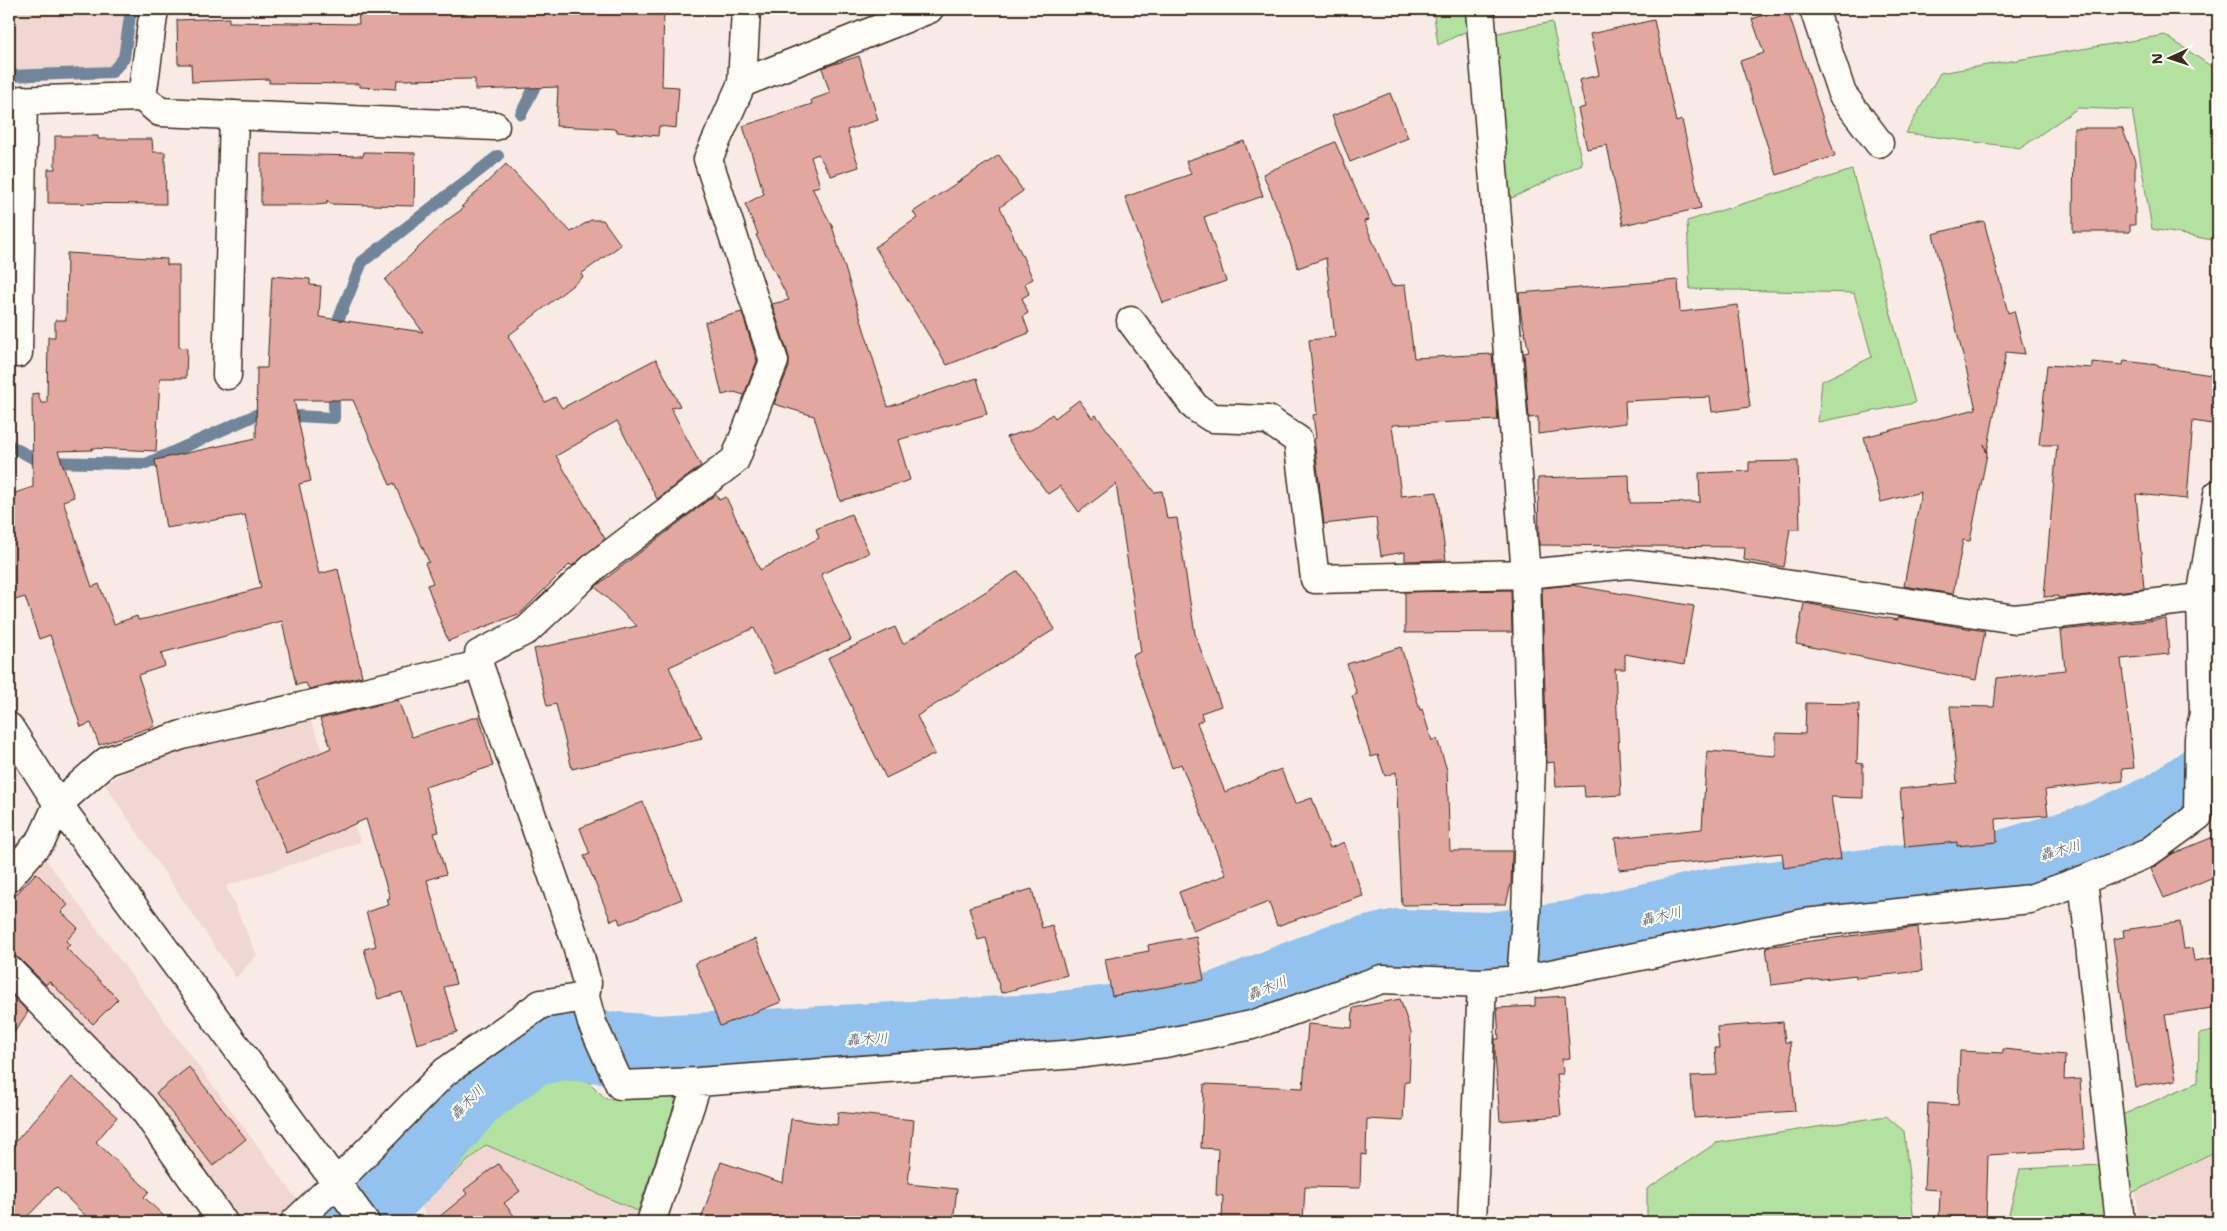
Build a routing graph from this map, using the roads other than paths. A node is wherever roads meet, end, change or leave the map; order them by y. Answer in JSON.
{"nodes":[{"id":1,"x":154,"y":9,"type":"edge"},
{"id":2,"x":746,"y":9,"type":"edge"},
{"id":3,"x":928,"y":9,"type":"edge"},
{"id":4,"x":1480,"y":9,"type":"edge"},
{"id":5,"x":1814,"y":9,"type":"edge"},
{"id":6,"x":742,"y":83,"type":"junction"},
{"id":7,"x":142,"y":97,"type":"junction"},
{"id":8,"x":16,"y":100,"type":"edge"},
{"id":9,"x":234,"y":115,"type":"junction"},
{"id":10,"x":495,"y":126,"type":"dead end"},
{"id":11,"x":1879,"y":143,"type":"dead end"},
{"id":12,"x":1131,"y":321,"type":"dead end"},
{"id":13,"x":18,"y":352,"type":"dead end"},
{"id":14,"x":227,"y":375,"type":"dead end"},
{"id":15,"x":2218,"y":494,"type":"edge"},
{"id":16,"x":1526,"y":574,"type":"junction"},
{"id":17,"x":2201,"y":598,"type":"junction"},
{"id":18,"x":479,"y":665,"type":"junction"},
{"id":19,"x":2207,"y":720,"type":"edge"},
{"id":20,"x":9,"y":727,"type":"edge"},
{"id":21,"x":58,"y":804,"type":"junction"},
{"id":22,"x":9,"y":876,"type":"edge"},
{"id":23,"x":2083,"y":880,"type":"junction"},
{"id":24,"x":9,"y":970,"type":"edge"},
{"id":25,"x":1521,"y":980,"type":"junction"},
{"id":26,"x":1482,"y":983,"type":"junction"},
{"id":27,"x":588,"y":1010,"type":"junction"},
{"id":28,"x":698,"y":1082,"type":"junction"},
{"id":29,"x":342,"y":1192,"type":"junction"},
{"id":30,"x":223,"y":1222,"type":"edge"},
{"id":31,"x":295,"y":1222,"type":"edge"},
{"id":32,"x":365,"y":1222,"type":"edge"},
{"id":33,"x":651,"y":1222,"type":"edge"},
{"id":34,"x":1472,"y":1222,"type":"edge"},
{"id":35,"x":2120,"y":1222,"type":"edge"}],
"edges":[{"from":1,"to":7,"type":"street"},
{"from":2,"to":6,"type":"street"},
{"from":3,"to":6,"type":"street"},
{"from":4,"to":16,"type":"street"},
{"from":5,"to":11,"type":"street"},
{"from":6,"to":18,"type":"street"},
{"from":7,"to":8,"type":"street"},
{"from":7,"to":9,"type":"street"},
{"from":8,"to":13,"type":"street"},
{"from":9,"to":10,"type":"street"},
{"from":9,"to":14,"type":"street"},
{"from":12,"to":16,"type":"street"},
{"from":15,"to":17,"type":"street"},
{"from":16,"to":17,"type":"street"},
{"from":16,"to":25,"type":"street"},
{"from":17,"to":19,"type":"street"},
{"from":18,"to":21,"type":"street"},
{"from":18,"to":27,"type":"street"},
{"from":19,"to":23,"type":"street"},
{"from":20,"to":21,"type":"street"},
{"from":21,"to":22,"type":"street"},
{"from":21,"to":29,"type":"street"},
{"from":23,"to":25,"type":"street"},
{"from":23,"to":35,"type":"street"},
{"from":24,"to":30,"type":"street"},
{"from":25,"to":26,"type":"street"},
{"from":26,"to":28,"type":"street"},
{"from":26,"to":34,"type":"street"},
{"from":27,"to":28,"type":"street"},
{"from":27,"to":29,"type":"street"},
{"from":28,"to":33,"type":"street"},
{"from":29,"to":31,"type":"street"},
{"from":29,"to":32,"type":"street"}]}
